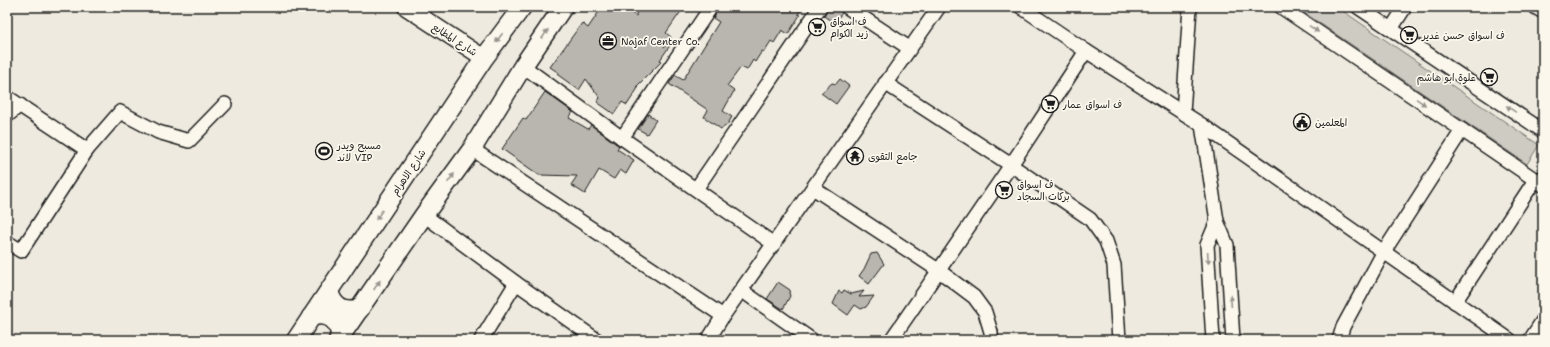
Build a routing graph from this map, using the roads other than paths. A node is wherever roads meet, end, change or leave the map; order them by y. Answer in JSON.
{"nodes":[{"id":1,"x":406,"y":7,"type":"edge"},
{"id":2,"x":522,"y":7,"type":"edge"},
{"id":3,"x":563,"y":7,"type":"edge"},
{"id":4,"x":711,"y":7,"type":"edge"},
{"id":5,"x":820,"y":7,"type":"edge"},
{"id":6,"x":847,"y":7,"type":"edge"},
{"id":7,"x":939,"y":7,"type":"edge"},
{"id":8,"x":1022,"y":7,"type":"edge"},
{"id":9,"x":1190,"y":7,"type":"edge"},
{"id":10,"x":1281,"y":7,"type":"edge"},
{"id":11,"x":1358,"y":7,"type":"edge"},
{"id":12,"x":1405,"y":7,"type":"edge"},
{"id":13,"x":1535,"y":7,"type":"edge"},
{"id":14,"x":1543,"y":12,"type":"edge"},
{"id":15,"x":1391,"y":29,"type":"junction"},
{"id":16,"x":909,"y":48,"type":"junction"},
{"id":17,"x":1086,"y":51,"type":"junction"},
{"id":18,"x":484,"y":58,"type":"junction"},
{"id":19,"x":523,"y":66,"type":"junction"},
{"id":20,"x":885,"y":83,"type":"junction"},
{"id":21,"x":7,"y":97,"type":"edge"},
{"id":22,"x":225,"y":104,"type":"dead end"},
{"id":23,"x":20,"y":105,"type":"junction"},
{"id":24,"x":1183,"y":113,"type":"junction"},
{"id":25,"x":7,"y":116,"type":"edge"},
{"id":26,"x":1202,"y":125,"type":"junction"},
{"id":27,"x":1462,"y":130,"type":"junction"},
{"id":28,"x":1543,"y":131,"type":"edge"},
{"id":29,"x":622,"y":138,"type":"junction"},
{"id":30,"x":472,"y":148,"type":"junction"},
{"id":31,"x":87,"y":150,"type":"junction"},
{"id":32,"x":1011,"y":165,"type":"junction"},
{"id":33,"x":1540,"y":181,"type":"edge"},
{"id":34,"x":813,"y":188,"type":"junction"},
{"id":35,"x":696,"y":189,"type":"junction"},
{"id":36,"x":424,"y":215,"type":"junction"},
{"id":37,"x":1217,"y":221,"type":"junction"},
{"id":38,"x":7,"y":242,"type":"edge"},
{"id":39,"x":774,"y":244,"type":"junction"},
{"id":40,"x":1383,"y":253,"type":"junction"},
{"id":41,"x":938,"y":270,"type":"junction"},
{"id":42,"x":516,"y":283,"type":"junction"},
{"id":43,"x":741,"y":290,"type":"junction"},
{"id":44,"x":329,"y":291,"type":"junction"},
{"id":45,"x":1455,"y":302,"type":"junction"},
{"id":46,"x":360,"y":309,"type":"junction"},
{"id":47,"x":723,"y":316,"type":"junction"},
{"id":48,"x":311,"y":317,"type":"junction"},
{"id":49,"x":1543,"y":320,"type":"edge"},
{"id":50,"x":339,"y":339,"type":"edge"},
{"id":51,"x":594,"y":339,"type":"edge"},
{"id":52,"x":296,"y":340,"type":"edge"},
{"id":53,"x":481,"y":340,"type":"edge"},
{"id":54,"x":708,"y":340,"type":"edge"},
{"id":55,"x":812,"y":340,"type":"edge"},
{"id":56,"x":891,"y":340,"type":"edge"},
{"id":57,"x":991,"y":340,"type":"edge"},
{"id":58,"x":1119,"y":340,"type":"edge"},
{"id":59,"x":1213,"y":340,"type":"edge"},
{"id":60,"x":1233,"y":340,"type":"edge"},
{"id":61,"x":1339,"y":340,"type":"edge"},
{"id":62,"x":1510,"y":340,"type":"edge"},
{"id":63,"x":1530,"y":340,"type":"edge"}],
"edges":[{"from":1,"to":18,"type":"street","name":"شارع المطابع"},
{"from":2,"to":18,"type":"main road","name":"شارع الاهرام","one_way":true},
{"from":19,"to":3,"type":"main road","one_way":true},
{"from":4,"to":29,"type":"street"},
{"from":5,"to":35,"type":"street"},
{"from":6,"to":16,"type":"street"},
{"from":7,"to":16,"type":"street"},
{"from":8,"to":17,"type":"street"},
{"from":9,"to":24,"type":"street"},
{"from":10,"to":27,"type":"street","one_way":true},
{"from":11,"to":15,"type":"street"},
{"from":12,"to":15,"type":"street"},
{"from":13,"to":14,"type":"street"},
{"from":28,"to":15,"type":"street","one_way":true},
{"from":16,"to":20,"type":"street"},
{"from":17,"to":24,"type":"street"},
{"from":17,"to":32,"type":"street"},
{"from":18,"to":44,"type":"main road","name":"شارع الاهرام","one_way":true},
{"from":19,"to":29,"type":"street"},
{"from":19,"to":30,"type":"main road"},
{"from":20,"to":32,"type":"street"},
{"from":20,"to":34,"type":"street"},
{"from":21,"to":23,"type":"street"},
{"from":22,"to":31,"type":"street"},
{"from":23,"to":25,"type":"street"},
{"from":23,"to":31,"type":"street"},
{"from":24,"to":26,"type":"street"},
{"from":26,"to":37,"type":"street"},
{"from":26,"to":40,"type":"street"},
{"from":27,"to":33,"type":"street"},
{"from":27,"to":40,"type":"street"},
{"from":29,"to":35,"type":"street"},
{"from":36,"to":30,"type":"main road","one_way":true},
{"from":30,"to":47,"type":"street"},
{"from":31,"to":38,"type":"street"},
{"from":32,"to":41,"type":"street"},
{"from":32,"to":58,"type":"street"},
{"from":33,"to":45,"type":"street"},
{"from":34,"to":39,"type":"street"},
{"from":34,"to":41,"type":"street"},
{"from":35,"to":39,"type":"street"},
{"from":36,"to":42,"type":"street"},
{"from":46,"to":36,"type":"main road","one_way":true},
{"from":37,"to":59,"type":"street","one_way":true},
{"from":60,"to":37,"type":"street","one_way":true},
{"from":39,"to":43,"type":"street"},
{"from":40,"to":45,"type":"street"},
{"from":40,"to":61,"type":"street"},
{"from":41,"to":56,"type":"street"},
{"from":41,"to":57,"type":"street"},
{"from":42,"to":51,"type":"street"},
{"from":42,"to":53,"type":"street"},
{"from":43,"to":47,"type":"street"},
{"from":43,"to":55,"type":"street"},
{"from":44,"to":46,"type":"main road"},
{"from":44,"to":48,"type":"main road","name":"شارع الاهرام"},
{"from":45,"to":62,"type":"street"},
{"from":46,"to":50,"type":"main road"},
{"from":47,"to":54,"type":"street"},
{"from":48,"to":50,"type":"main road"},
{"from":48,"to":52,"type":"main road","name":"شارع الاهرام"},
{"from":49,"to":63,"type":"street"}]}
